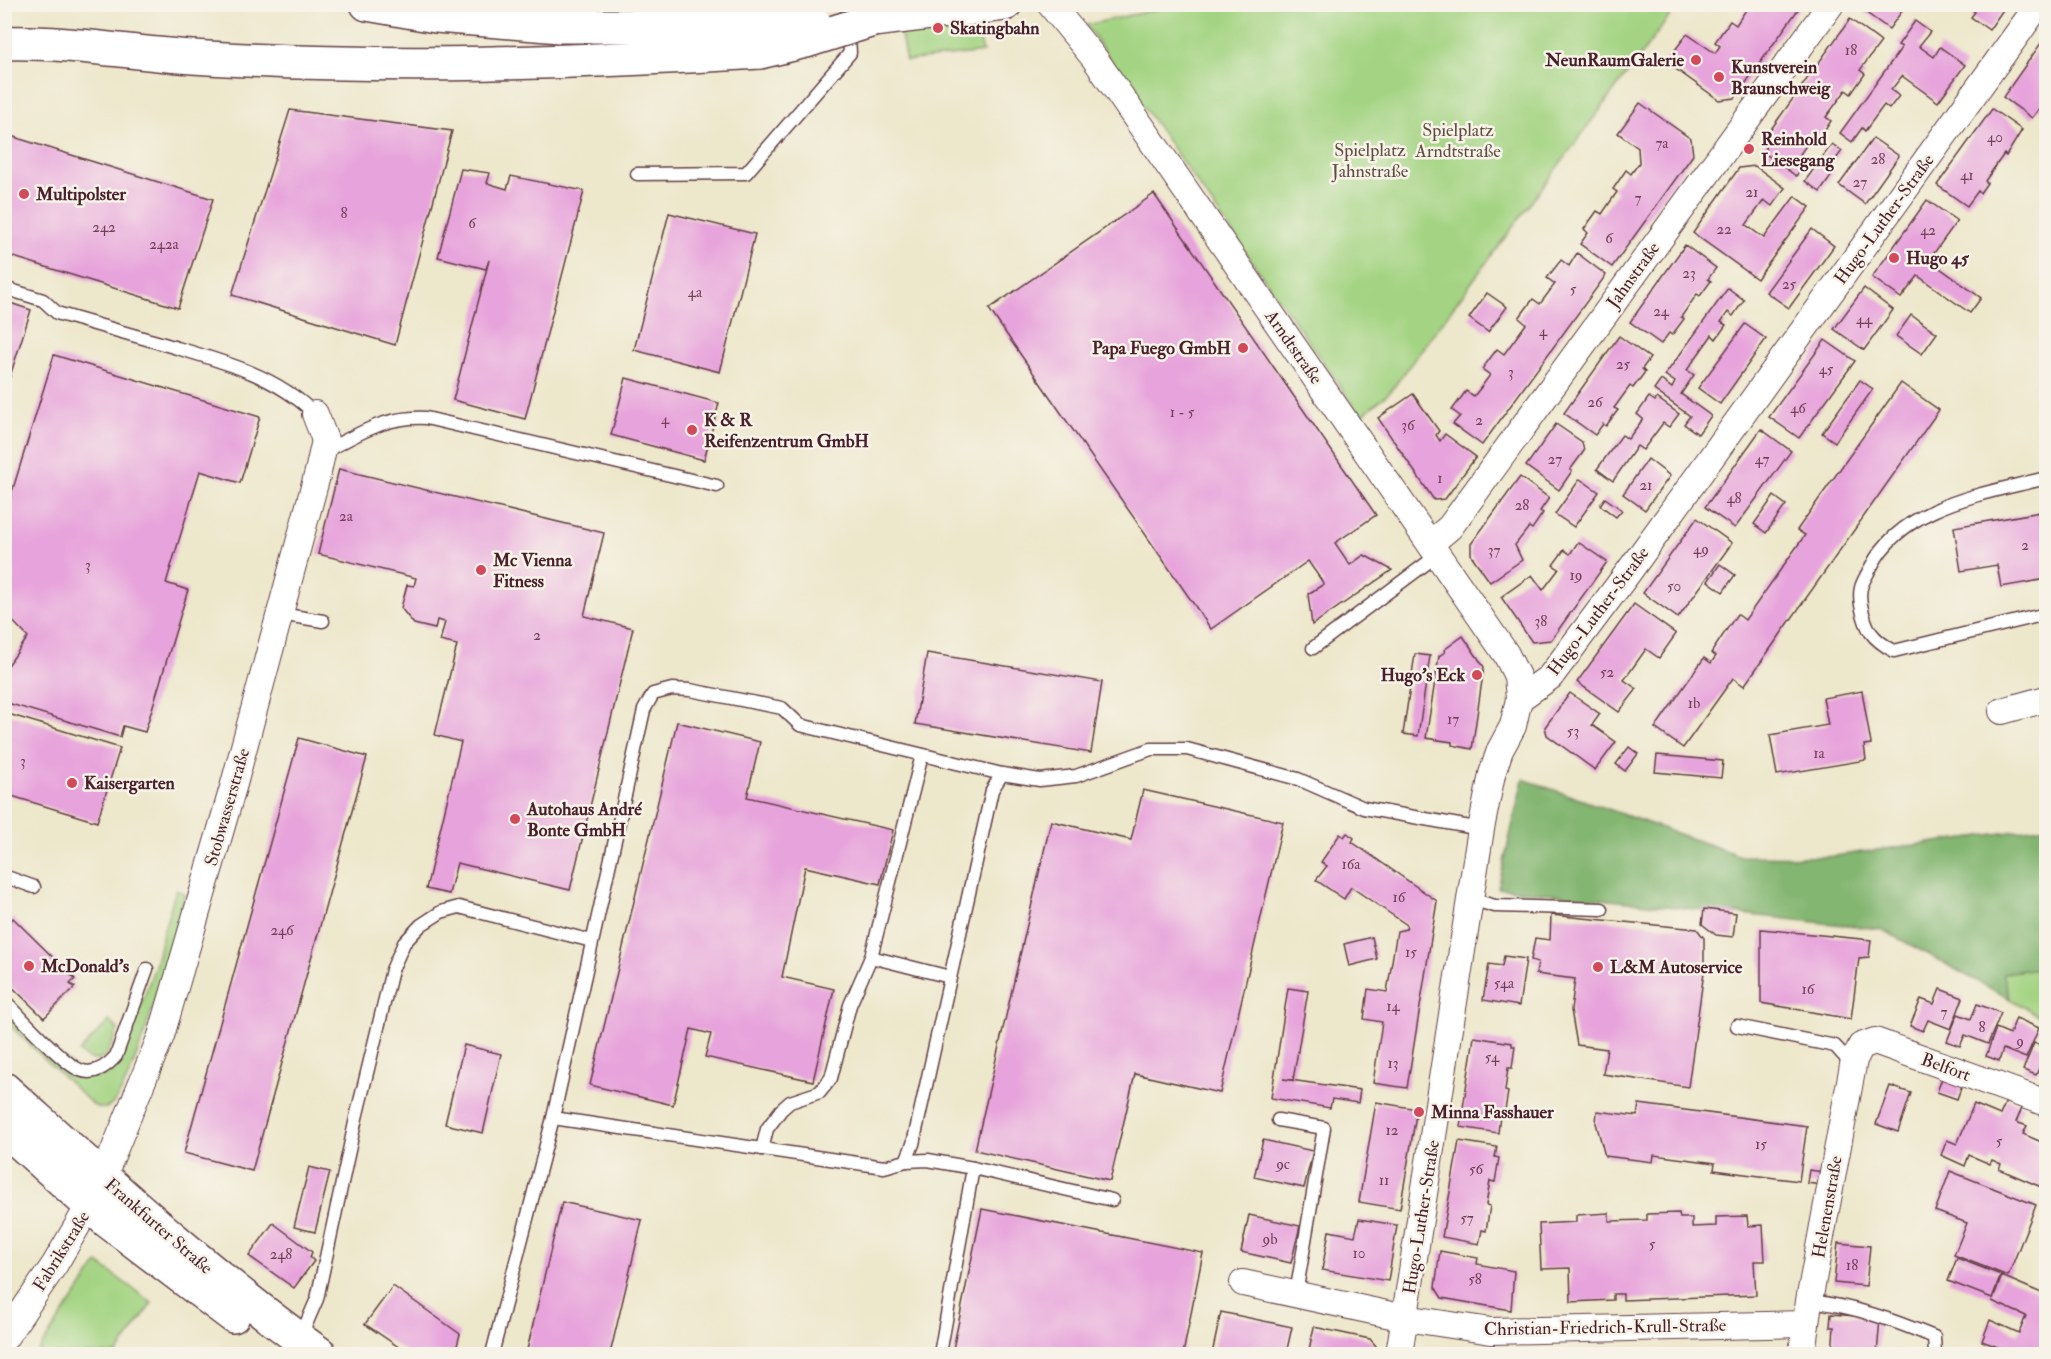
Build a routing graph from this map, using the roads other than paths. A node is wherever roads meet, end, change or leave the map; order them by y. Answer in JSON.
{"nodes":[{"id":1,"x":367,"y":4,"type":"edge"},
{"id":2,"x":1005,"y":4,"type":"edge"},
{"id":3,"x":1050,"y":4,"type":"edge"},
{"id":4,"x":1831,"y":4,"type":"edge"},
{"id":5,"x":2039,"y":4,"type":"edge"},
{"id":6,"x":860,"y":12,"type":"edge"},
{"id":7,"x":4,"y":31,"type":"edge"},
{"id":8,"x":762,"y":39,"type":"junction"},
{"id":9,"x":38,"y":42,"type":"junction"},
{"id":10,"x":4,"y":43,"type":"edge"},
{"id":11,"x":637,"y":174,"type":"dead end"},
{"id":12,"x":4,"y":288,"type":"edge"},
{"id":13,"x":315,"y":414,"type":"joint"},
{"id":14,"x":322,"y":453,"type":"junction"},
{"id":15,"x":2046,"y":478,"type":"edge"},
{"id":16,"x":717,"y":486,"type":"dead end"},
{"id":17,"x":1435,"y":548,"type":"junction"},
{"id":18,"x":280,"y":614,"type":"junction"},
{"id":19,"x":2046,"y":614,"type":"edge"},
{"id":20,"x":323,"y":621,"type":"dead end"},
{"id":21,"x":1313,"y":648,"type":"dead end"},
{"id":22,"x":1519,"y":699,"type":"junction"},
{"id":23,"x":2046,"y":699,"type":"edge"},
{"id":24,"x":2002,"y":711,"type":"dead end"},
{"id":25,"x":922,"y":755,"type":"junction"},
{"id":26,"x":1002,"y":774,"type":"junction"},
{"id":27,"x":1481,"y":829,"type":"junction"},
{"id":28,"x":4,"y":876,"type":"edge"},
{"id":29,"x":34,"y":886,"type":"dead end"},
{"id":30,"x":1470,"y":900,"type":"junction"},
{"id":31,"x":1602,"y":909,"type":"dead end"},
{"id":32,"x":592,"y":941,"type":"junction"},
{"id":33,"x":871,"y":957,"type":"junction"},
{"id":34,"x":147,"y":969,"type":"dead end"},
{"id":35,"x":950,"y":977,"type":"junction"},
{"id":36,"x":4,"y":1000,"type":"edge"},
{"id":37,"x":1737,"y":1026,"type":"dead end"},
{"id":38,"x":1854,"y":1060,"type":"junction"},
{"id":39,"x":4,"y":1089,"type":"edge"},
{"id":40,"x":2046,"y":1102,"type":"edge"},
{"id":41,"x":553,"y":1118,"type":"junction"},
{"id":42,"x":1278,"y":1120,"type":"dead end"},
{"id":43,"x":4,"y":1128,"type":"edge"},
{"id":44,"x":762,"y":1149,"type":"junction"},
{"id":45,"x":906,"y":1161,"type":"junction"},
{"id":46,"x":973,"y":1168,"type":"junction"},
{"id":47,"x":97,"y":1192,"type":"junction"},
{"id":48,"x":1112,"y":1200,"type":"dead end"},
{"id":49,"x":1243,"y":1282,"type":"dead end"},
{"id":50,"x":1296,"y":1294,"type":"junction"},
{"id":51,"x":1808,"y":1312,"type":"junction"},
{"id":52,"x":1405,"y":1318,"type":"junction"},
{"id":53,"x":4,"y":1339,"type":"edge"},
{"id":54,"x":301,"y":1349,"type":"edge"},
{"id":55,"x":492,"y":1354,"type":"edge"},
{"id":56,"x":940,"y":1354,"type":"edge"},
{"id":57,"x":1399,"y":1354,"type":"edge"},
{"id":58,"x":1802,"y":1354,"type":"edge"},
{"id":59,"x":1935,"y":1354,"type":"edge"}],
"edges":[{"from":1,"to":8,"type":"main road"},
{"from":2,"to":6,"type":"main road"},
{"from":3,"to":17,"type":"street","name":"Arndtstraße"},
{"from":4,"to":17,"type":"street","name":"Jahnstraße"},
{"from":5,"to":22,"type":"street","name":"Hugo-Luther-Straße"},
{"from":6,"to":8,"type":"main road","bridge":true},
{"from":6,"to":11,"type":"lane"},
{"from":7,"to":9,"type":"main road"},
{"from":8,"to":9,"type":"main road"},
{"from":9,"to":10,"type":"main road"},
{"from":12,"to":13,"type":"lane"},
{"from":13,"to":14,"type":"street","name":"Stobwasserstraße"},
{"from":14,"to":16,"type":"lane"},
{"from":14,"to":18,"type":"street","name":"Stobwasserstraße"},
{"from":15,"to":19,"type":"lane"},
{"from":17,"to":21,"type":"lane"},
{"from":17,"to":22,"type":"street","name":"Arndtstraße"},
{"from":18,"to":20,"type":"lane"},
{"from":18,"to":47,"type":"street","name":"Stobwasserstraße"},
{"from":22,"to":27,"type":"street","name":"Hugo-Luther-Straße"},
{"from":23,"to":24,"type":"street"},
{"from":25,"to":26,"type":"lane"},
{"from":25,"to":32,"type":"lane"},
{"from":25,"to":33,"type":"lane"},
{"from":26,"to":27,"type":"lane"},
{"from":26,"to":35,"type":"lane"},
{"from":27,"to":30,"type":"street","name":"Hugo-Luther-Straße"},
{"from":28,"to":29,"type":"lane"},
{"from":30,"to":31,"type":"lane"},
{"from":30,"to":52,"type":"street","name":"Hugo-Luther-Straße"},
{"from":32,"to":41,"type":"lane"},
{"from":32,"to":54,"type":"lane"},
{"from":33,"to":35,"type":"lane"},
{"from":33,"to":44,"type":"lane"},
{"from":34,"to":36,"type":"lane"},
{"from":35,"to":45,"type":"lane"},
{"from":37,"to":38,"type":"lane"},
{"from":38,"to":40,"type":"street","name":"Belfort"},
{"from":38,"to":51,"type":"street","name":"Helenenstraße"},
{"from":39,"to":47,"type":"main road","name":"Frankfurter Straße"},
{"from":41,"to":44,"type":"lane"},
{"from":41,"to":55,"type":"lane"},
{"from":42,"to":50,"type":"lane"},
{"from":43,"to":47,"type":"main road","name":"Frankfurter Straße"},
{"from":44,"to":45,"type":"lane"},
{"from":45,"to":46,"type":"lane"},
{"from":46,"to":48,"type":"lane"},
{"from":46,"to":56,"type":"lane"},
{"from":47,"to":53,"type":"street","name":"Fabrikstraße"},
{"from":47,"to":54,"type":"main road","name":"Frankfurter Straße"},
{"from":49,"to":50,"type":"street","name":"Hugo-Luther-Straße"},
{"from":50,"to":52,"type":"street","name":"Hugo-Luther-Straße"},
{"from":51,"to":52,"type":"street","name":"Christian-Friedrich-Krull-Straße"},
{"from":51,"to":58,"type":"street","name":"Helenenstraße"},
{"from":51,"to":59,"type":"lane"},
{"from":52,"to":57,"type":"street","name":"Hugo-Luther-Straße"}]}
